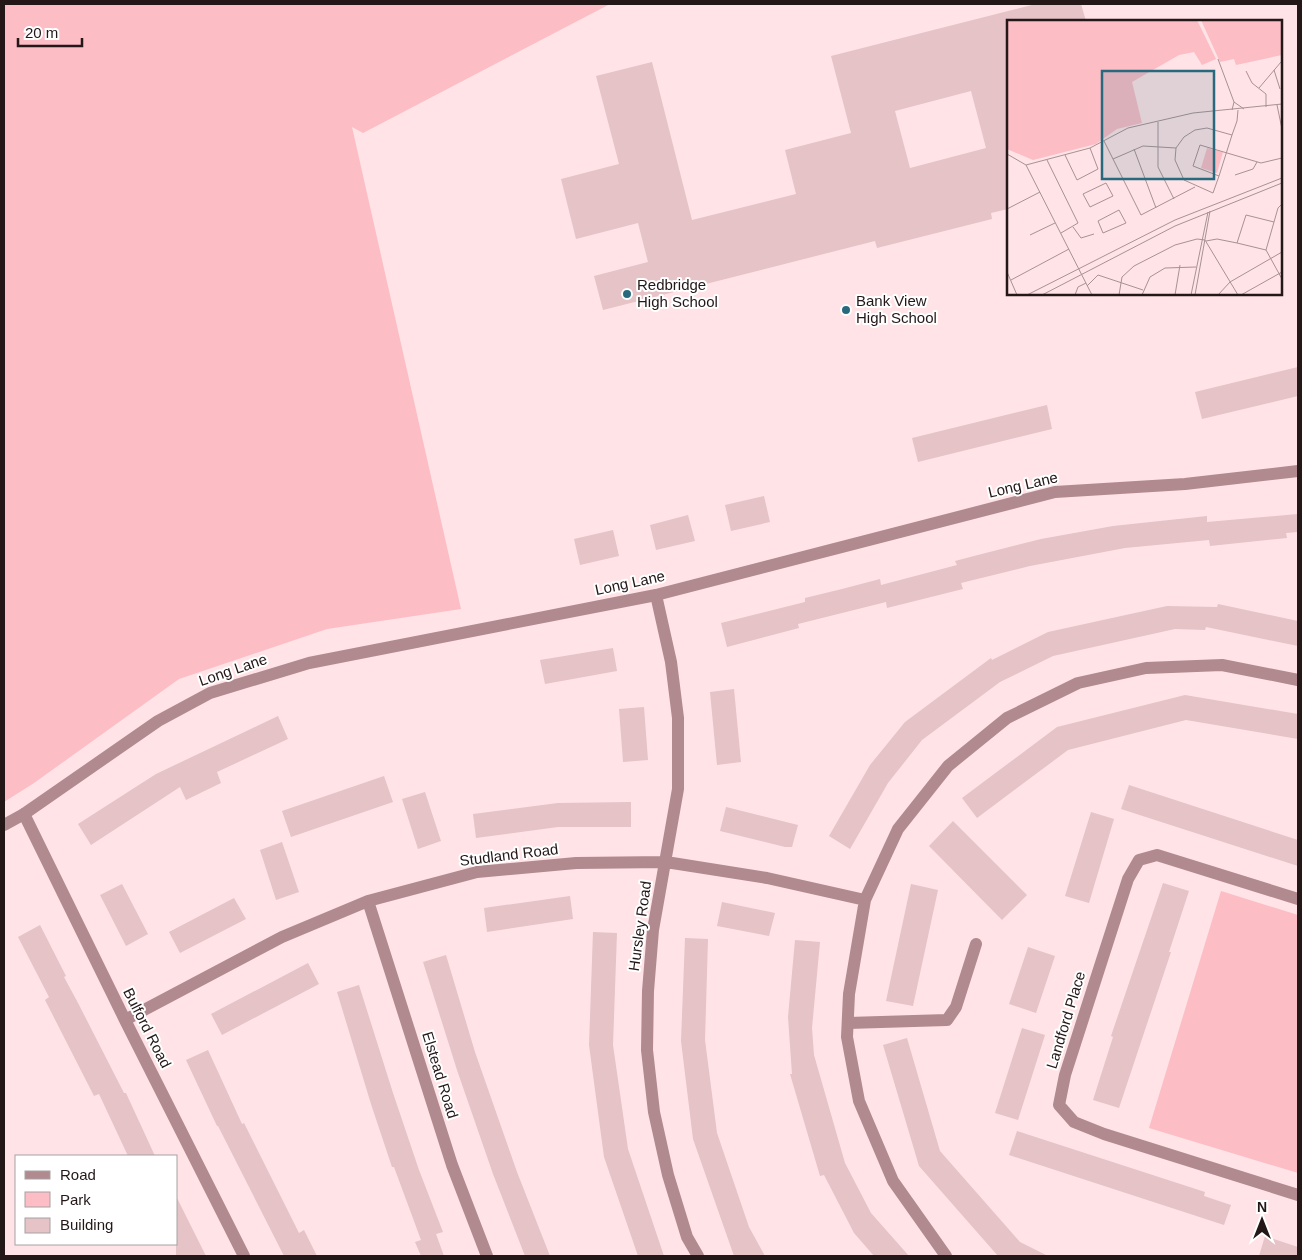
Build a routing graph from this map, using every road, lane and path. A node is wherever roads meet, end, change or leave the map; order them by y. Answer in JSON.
{"nodes":[{"id":1,"x":1298,"y":471,"type":"edge"},
{"id":2,"x":656,"y":596,"type":"junction"},
{"id":3,"x":1298,"y":680,"type":"edge"},
{"id":4,"x":24,"y":814,"type":"junction"},
{"id":5,"x":4,"y":825,"type":"edge"},
{"id":6,"x":666,"y":862,"type":"junction"},
{"id":7,"x":1298,"y":899,"type":"edge"},
{"id":8,"x":865,"y":900,"type":"junction"},
{"id":9,"x":368,"y":901,"type":"junction"},
{"id":10,"x":976,"y":944,"type":"dead end"},
{"id":11,"x":124,"y":1020,"type":"junction"},
{"id":12,"x":848,"y":1023,"type":"junction"},
{"id":13,"x":1298,"y":1195,"type":"edge"},
{"id":14,"x":244,"y":1256,"type":"edge"},
{"id":15,"x":487,"y":1256,"type":"edge"},
{"id":16,"x":698,"y":1256,"type":"edge"},
{"id":17,"x":946,"y":1256,"type":"edge"}],
"edges":[{"from":1,"to":2,"type":"street","name":"Long Lane"},
{"from":2,"to":4,"type":"street","name":"Long Lane"},
{"from":2,"to":6,"type":"street","name":"Hursley Road"},
{"from":3,"to":8,"type":"street"},
{"from":4,"to":5,"type":"street","name":"Long Lane"},
{"from":4,"to":11,"type":"street","name":"Bulford Road"},
{"from":6,"to":8,"type":"street","name":"Studland Road"},
{"from":6,"to":9,"type":"street","name":"Studland Road"},
{"from":6,"to":16,"type":"street","name":"Hursley Road"},
{"from":7,"to":13,"type":"street","name":"Landford Place"},
{"from":8,"to":12,"type":"street"},
{"from":9,"to":11,"type":"street","name":"Studland Road"},
{"from":9,"to":15,"type":"street","name":"Elstead Road"},
{"from":10,"to":12,"type":"street"},
{"from":11,"to":14,"type":"street","name":"Bulford Road"},
{"from":12,"to":17,"type":"street"}]}
